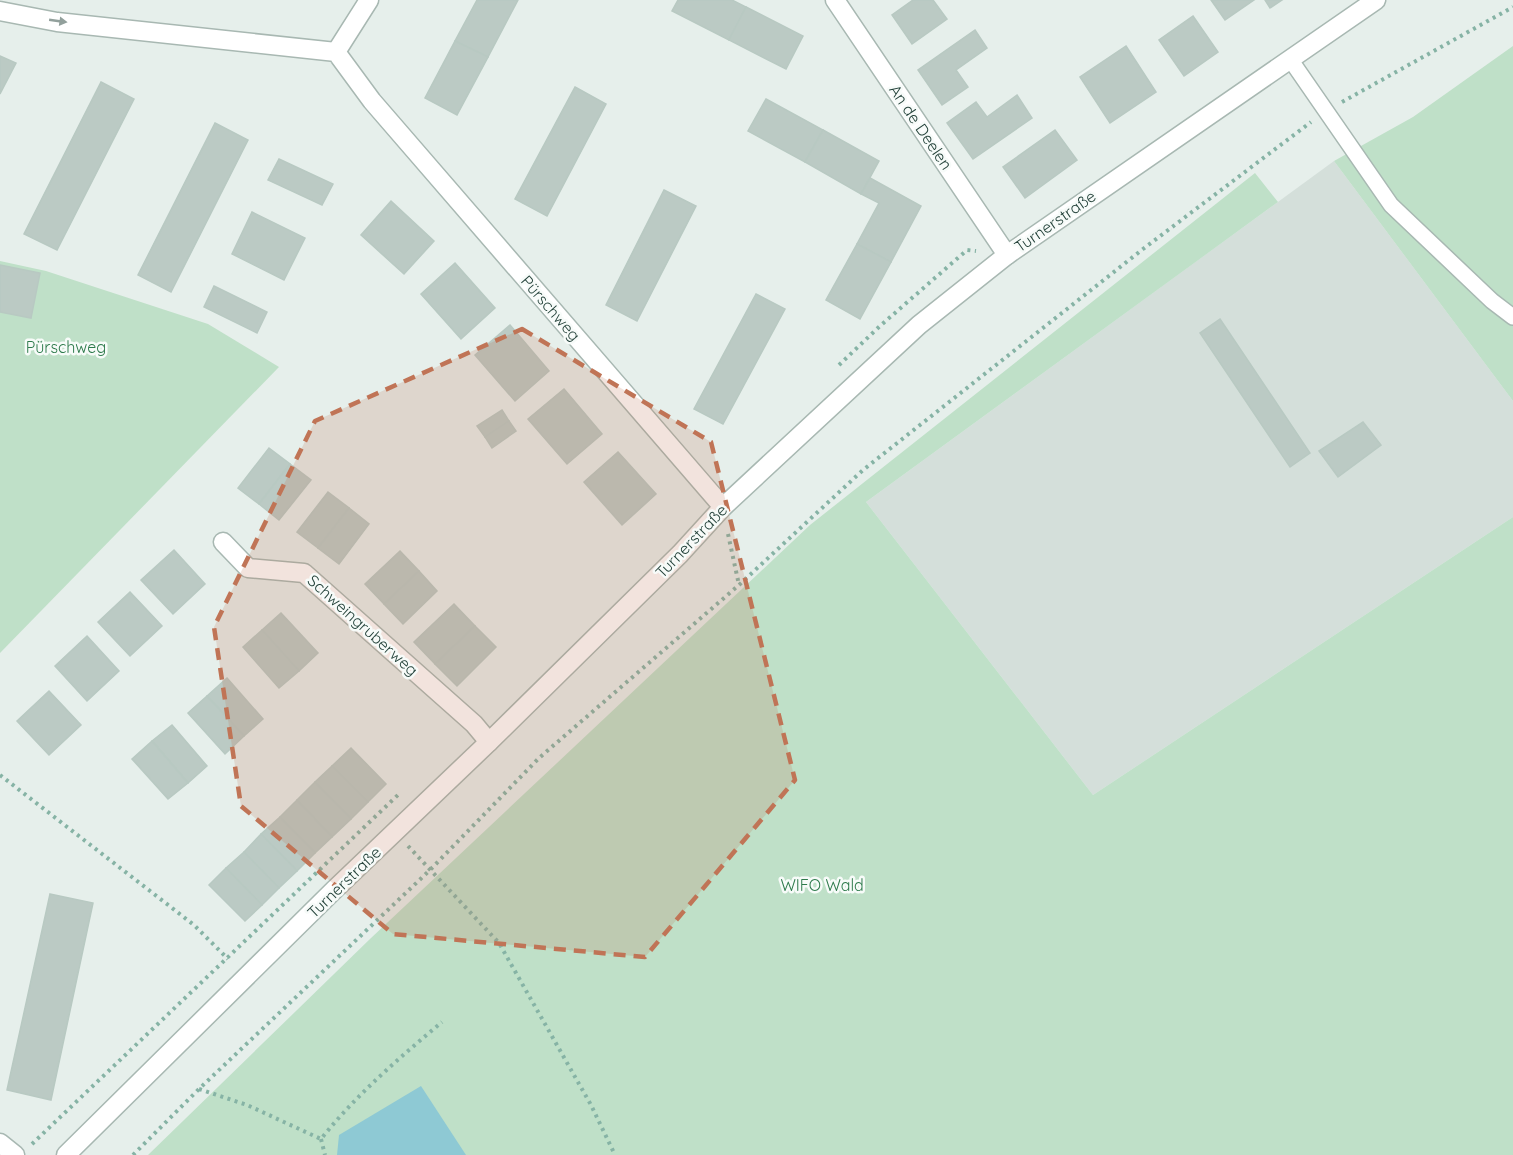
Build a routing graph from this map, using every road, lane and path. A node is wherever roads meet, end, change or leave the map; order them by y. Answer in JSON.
{"nodes":[{"id":1,"x":369,"y":0,"type":"edge"},
{"id":2,"x":835,"y":0,"type":"edge"},
{"id":3,"x":1376,"y":0,"type":"edge"},
{"id":4,"x":1513,"y":7,"type":"edge"},
{"id":5,"x":0,"y":11,"type":"edge"},
{"id":6,"x":336,"y":52,"type":"junction"},
{"id":7,"x":1290,"y":59,"type":"junction"},
{"id":8,"x":1326,"y":111,"type":"junction"},
{"id":9,"x":1007,"y":255,"type":"junction"},
{"id":10,"x":1513,"y":317,"type":"edge"},
{"id":11,"x":839,"y":366,"type":"dead end"},
{"id":12,"x":723,"y":507,"type":"junction"},
{"id":13,"x":223,"y":542,"type":"dead end"},
{"id":14,"x":739,"y":585,"type":"junction"},
{"id":15,"x":489,"y":742,"type":"junction"},
{"id":16,"x":0,"y":775,"type":"edge"},
{"id":17,"x":406,"y":787,"type":"dead end"},
{"id":18,"x":396,"y":832,"type":"junction"},
{"id":19,"x":430,"y":870,"type":"junction"},
{"id":20,"x":226,"y":957,"type":"junction"},
{"id":21,"x":246,"y":977,"type":"junction"},
{"id":22,"x":442,"y":1022,"type":"dead end"},
{"id":23,"x":199,"y":1089,"type":"junction"},
{"id":24,"x":321,"y":1139,"type":"junction"},
{"id":25,"x":0,"y":1143,"type":"edge"},
{"id":26,"x":22,"y":1151,"type":"edge"},
{"id":27,"x":66,"y":1155,"type":"edge"},
{"id":28,"x":133,"y":1155,"type":"edge"},
{"id":29,"x":325,"y":1155,"type":"edge"},
{"id":30,"x":615,"y":1155,"type":"edge"}],
"edges":[{"from":1,"to":6,"type":"street"},
{"from":2,"to":9,"type":"street","name":"An de Deelen"},
{"from":3,"to":7,"type":"street","name":"Turnerstraße"},
{"from":4,"to":8,"type":"path"},
{"from":5,"to":6,"type":"street","one_way":true},
{"from":6,"to":12,"type":"street","name":"Pürschweg"},
{"from":7,"to":8,"type":"lane"},
{"from":7,"to":9,"type":"street","name":"Turnerstraße"},
{"from":8,"to":10,"type":"lane"},
{"from":8,"to":14,"type":"path"},
{"from":9,"to":11,"type":"path"},
{"from":9,"to":12,"type":"street","name":"Turnerstraße"},
{"from":12,"to":14,"type":"path"},
{"from":12,"to":15,"type":"street","name":"Turnerstraße"},
{"from":13,"to":15,"type":"street","name":"Schweingruberweg"},
{"from":14,"to":19,"type":"path"},
{"from":15,"to":18,"type":"street","name":"Turnerstraße"},
{"from":16,"to":20,"type":"path"},
{"from":17,"to":20,"type":"path"},
{"from":18,"to":19,"type":"path"},
{"from":18,"to":21,"type":"street","name":"Turnerstraße"},
{"from":19,"to":23,"type":"path"},
{"from":19,"to":30,"type":"path"},
{"from":20,"to":21,"type":"path"},
{"from":20,"to":26,"type":"path"},
{"from":21,"to":27,"type":"street","name":"Turnerstraße"},
{"from":22,"to":24,"type":"path"},
{"from":23,"to":24,"type":"path"},
{"from":23,"to":28,"type":"path"},
{"from":24,"to":29,"type":"path"},
{"from":25,"to":26,"type":"street"}]}
